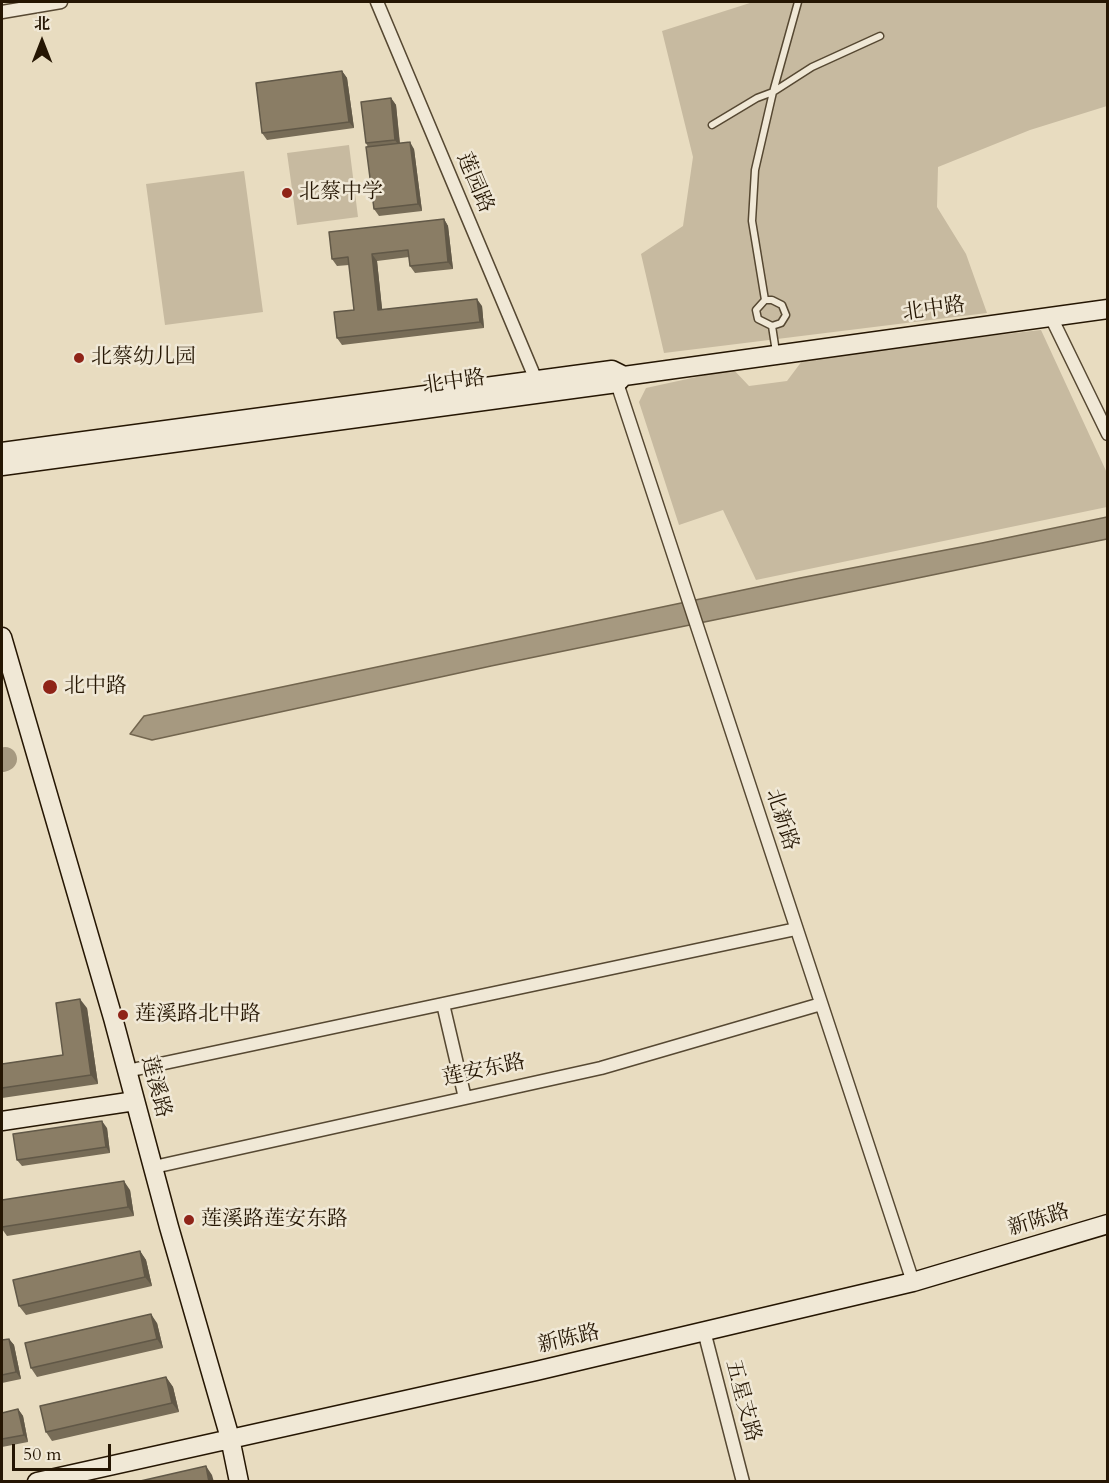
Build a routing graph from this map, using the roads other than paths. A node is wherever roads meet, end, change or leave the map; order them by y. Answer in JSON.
{"nodes":[{"id":1,"x":61,"y":2,"type":"edge"},
{"id":2,"x":377,"y":2,"type":"edge"},
{"id":3,"x":798,"y":2,"type":"edge"},
{"id":4,"x":2,"y":12,"type":"edge"},
{"id":5,"x":880,"y":36,"type":"dead end"},
{"id":6,"x":773,"y":92,"type":"junction"},
{"id":7,"x":712,"y":125,"type":"dead end"},
{"id":8,"x":765,"y":300,"type":"junction"},
{"id":9,"x":1107,"y":309,"type":"edge"},
{"id":10,"x":1051,"y":317,"type":"junction"},
{"id":11,"x":772,"y":326,"type":"junction"},
{"id":12,"x":776,"y":355,"type":"junction"},
{"id":13,"x":618,"y":376,"type":"junction"},
{"id":14,"x":536,"y":380,"type":"junction"},
{"id":15,"x":1107,"y":434,"type":"edge"},
{"id":16,"x":2,"y":452,"type":"edge"},
{"id":17,"x":2,"y":466,"type":"edge"},
{"id":18,"x":2,"y":637,"type":"edge"},
{"id":19,"x":796,"y":929,"type":"junction"},
{"id":20,"x":443,"y":1004,"type":"junction"},
{"id":21,"x":820,"y":1004,"type":"junction"},
{"id":22,"x":127,"y":1071,"type":"junction"},
{"id":23,"x":465,"y":1098,"type":"junction"},
{"id":24,"x":135,"y":1101,"type":"junction"},
{"id":25,"x":2,"y":1121,"type":"edge"},
{"id":26,"x":154,"y":1167,"type":"junction"},
{"id":27,"x":1107,"y":1224,"type":"edge"},
{"id":28,"x":913,"y":1282,"type":"junction"},
{"id":29,"x":704,"y":1331,"type":"junction"},
{"id":30,"x":230,"y":1438,"type":"junction"},
{"id":31,"x":37,"y":1482,"type":"edge"},
{"id":32,"x":239,"y":1482,"type":"edge"},
{"id":33,"x":743,"y":1482,"type":"edge"}],
"edges":[{"from":1,"to":4,"type":"street"},
{"from":2,"to":14,"type":"street","name":"莲园路"},
{"from":3,"to":6,"type":"lane"},
{"from":5,"to":6,"type":"lane"},
{"from":6,"to":7,"type":"lane"},
{"from":6,"to":8,"type":"lane"},
{"from":8,"to":11,"type":"lane"},
{"from":8,"to":11,"type":"lane"},
{"from":9,"to":10,"type":"street","name":"北中路"},
{"from":10,"to":12,"type":"street","name":"北中路"},
{"from":10,"to":15,"type":"street"},
{"from":11,"to":12,"type":"lane"},
{"from":12,"to":13,"type":"street","name":"北中路"},
{"from":13,"to":14,"type":"street","name":"北中路"},
{"from":13,"to":17,"type":"street","name":"北中路"},
{"from":13,"to":19,"type":"street","name":"北新路"},
{"from":14,"to":16,"type":"street","name":"北中路"},
{"from":18,"to":22,"type":"street","name":"莲溪路"},
{"from":19,"to":20,"type":"street"},
{"from":19,"to":21,"type":"street","name":"北新路"},
{"from":20,"to":22,"type":"street"},
{"from":20,"to":23,"type":"street"},
{"from":21,"to":23,"type":"street","name":"莲安东路"},
{"from":21,"to":28,"type":"street","name":"北新路"},
{"from":22,"to":24,"type":"street","name":"莲溪路"},
{"from":23,"to":26,"type":"street","name":"莲安东路"},
{"from":24,"to":25,"type":"street"},
{"from":24,"to":26,"type":"street","name":"莲溪路"},
{"from":26,"to":30,"type":"street","name":"莲溪路"},
{"from":27,"to":28,"type":"street","name":"新陈路"},
{"from":28,"to":29,"type":"street","name":"新陈路"},
{"from":29,"to":30,"type":"street","name":"新陈路"},
{"from":29,"to":33,"type":"street","name":"五星支路"},
{"from":30,"to":31,"type":"street","name":"新陈路"},
{"from":30,"to":32,"type":"street","name":"莲溪路"}]}
